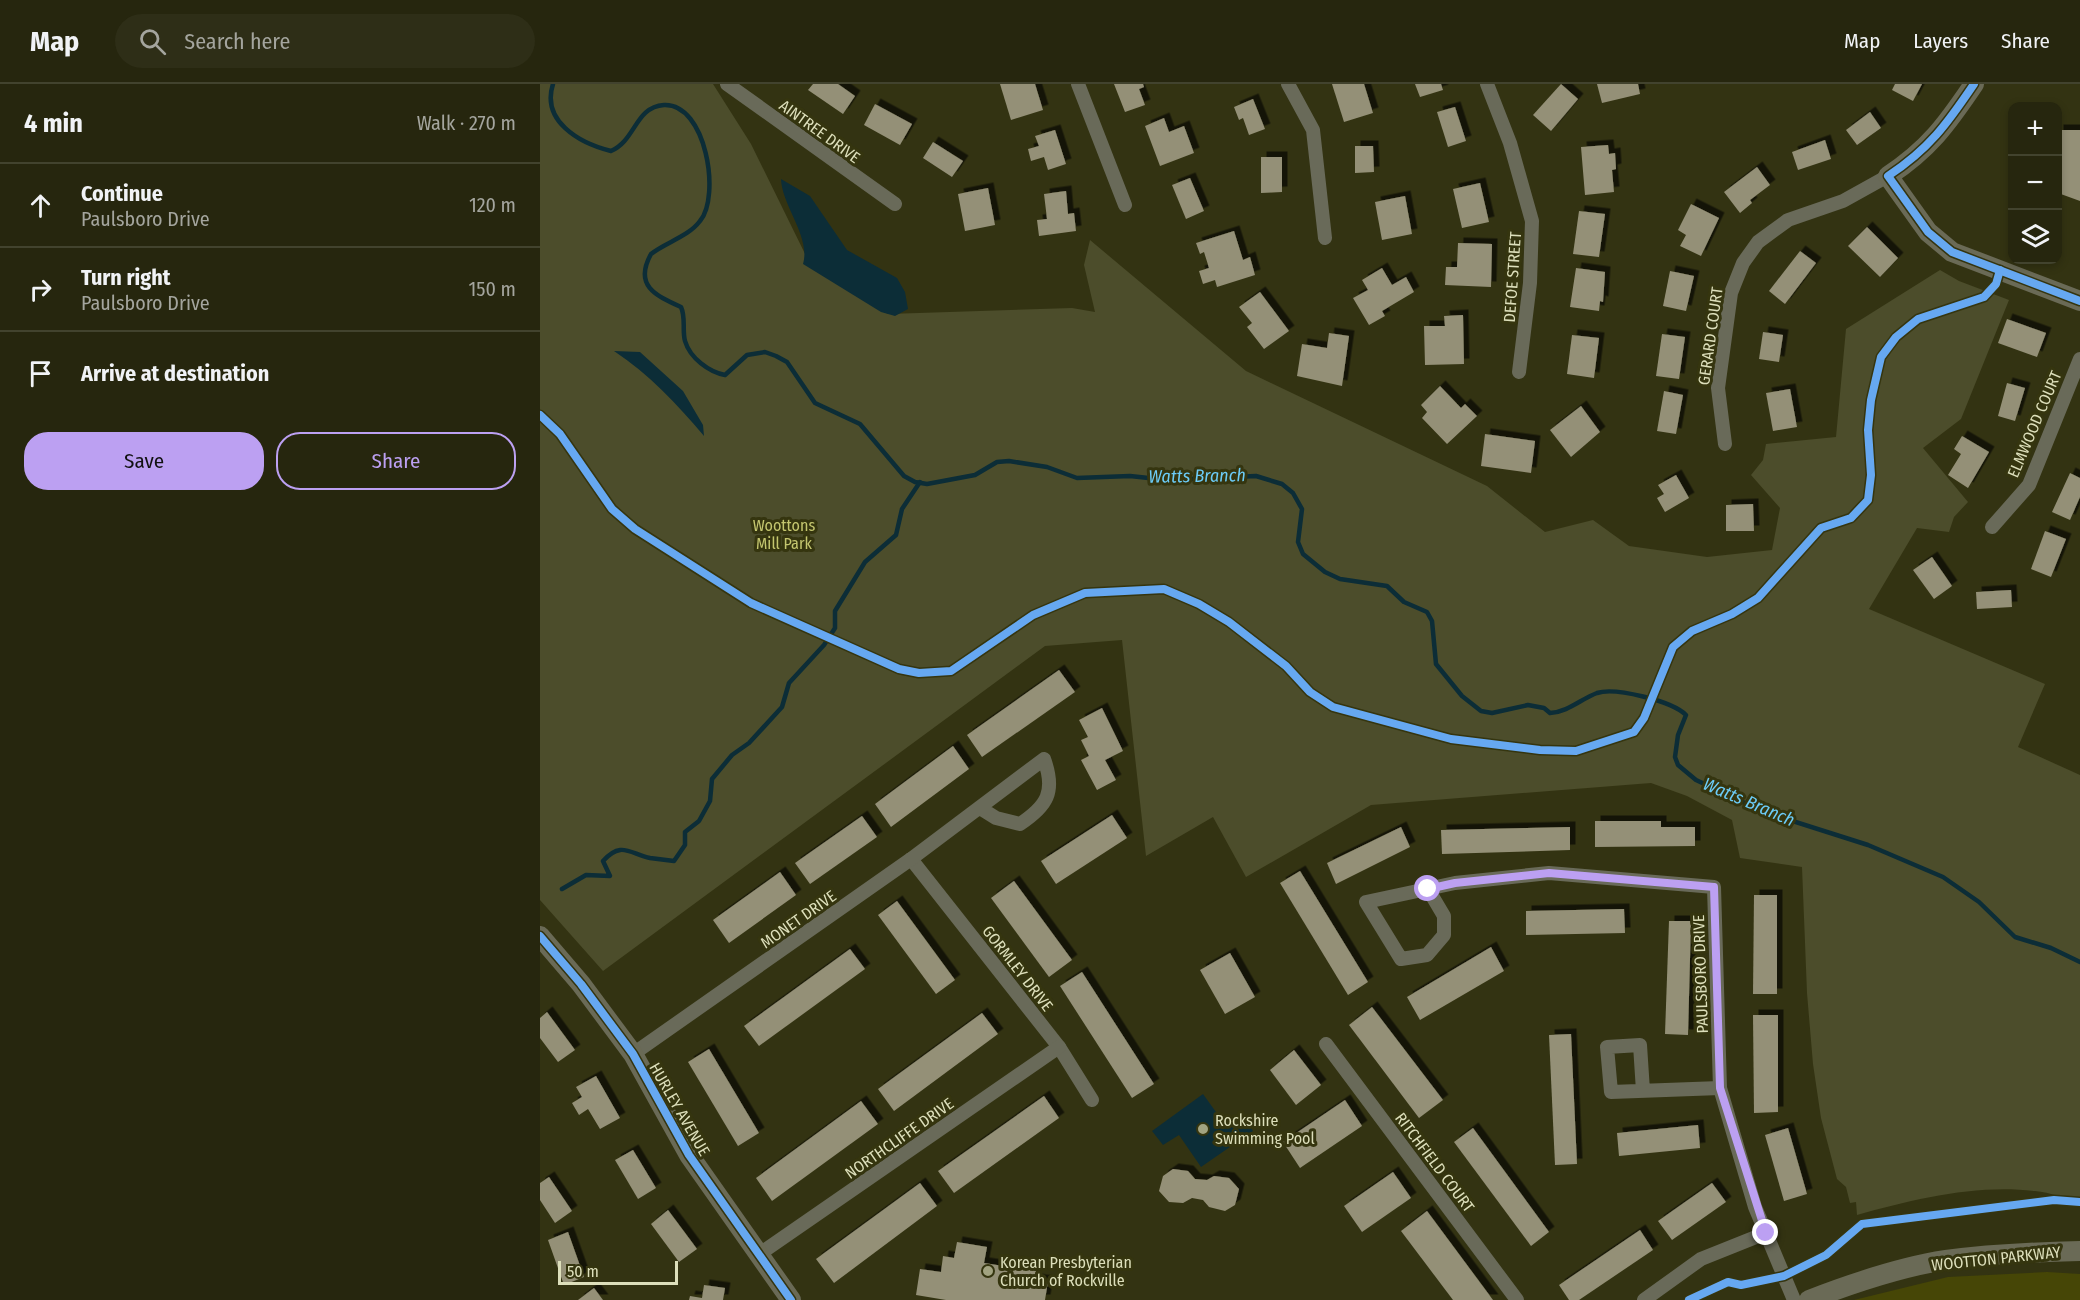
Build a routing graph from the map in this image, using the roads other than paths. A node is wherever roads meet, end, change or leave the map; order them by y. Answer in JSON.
{"nodes":[{"id":1,"x":728,"y":84,"type":"edge"},
{"id":2,"x":1078,"y":84,"type":"edge"},
{"id":3,"x":1288,"y":84,"type":"edge"},
{"id":4,"x":1487,"y":84,"type":"edge"},
{"id":5,"x":1974,"y":84,"type":"edge"},
{"id":6,"x":1888,"y":176,"type":"junction"},
{"id":7,"x":895,"y":204,"type":"dead end"},
{"id":8,"x":1125,"y":205,"type":"dead end"},
{"id":9,"x":1325,"y":238,"type":"dead end"},
{"id":10,"x":2080,"y":301,"type":"edge"},
{"id":11,"x":2080,"y":359,"type":"edge"},
{"id":12,"x":1519,"y":372,"type":"dead end"},
{"id":13,"x":1725,"y":444,"type":"dead end"},
{"id":14,"x":1992,"y":527,"type":"dead end"},
{"id":15,"x":980,"y":808,"type":"junction"},
{"id":16,"x":911,"y":860,"type":"junction"},
{"id":17,"x":1428,"y":889,"type":"junction"},
{"id":18,"x":540,"y":936,"type":"edge"},
{"id":19,"x":1326,"y":1044,"type":"dead end"},
{"id":20,"x":1059,"y":1047,"type":"junction"},
{"id":21,"x":633,"y":1054,"type":"junction"},
{"id":22,"x":1720,"y":1088,"type":"junction"},
{"id":23,"x":1643,"y":1091,"type":"dead end"},
{"id":24,"x":1092,"y":1100,"type":"dead end"},
{"id":25,"x":1766,"y":1233,"type":"junction"},
{"id":26,"x":2080,"y":1251,"type":"edge"},
{"id":27,"x":758,"y":1255,"type":"junction"},
{"id":28,"x":791,"y":1300,"type":"edge"},
{"id":29,"x":1517,"y":1300,"type":"edge"},
{"id":30,"x":1644,"y":1300,"type":"edge"},
{"id":31,"x":1794,"y":1300,"type":"edge"},
{"id":32,"x":1809,"y":1300,"type":"edge"}],
"edges":[{"from":1,"to":7,"type":"street","name":"AINTREE DRIVE"},
{"from":2,"to":8,"type":"street"},
{"from":3,"to":9,"type":"street"},
{"from":4,"to":12,"type":"street","name":"DEFOE STREET"},
{"from":5,"to":6,"type":"street"},
{"from":6,"to":10,"type":"street"},
{"from":6,"to":13,"type":"street","name":"GERARD COURT"},
{"from":11,"to":14,"type":"street","name":"ELMWOOD COURT"},
{"from":15,"to":15,"type":"street","name":"MONET DRIVE"},
{"from":15,"to":16,"type":"street","name":"MONET DRIVE"},
{"from":16,"to":20,"type":"street","name":"GORMLEY DRIVE"},
{"from":16,"to":21,"type":"street","name":"MONET DRIVE"},
{"from":17,"to":17,"type":"street","name":"PAULSBORO DRIVE"},
{"from":17,"to":22,"type":"street","name":"PAULSBORO DRIVE"},
{"from":18,"to":21,"type":"street","name":"HURLEY AVENUE"},
{"from":19,"to":29,"type":"street","name":"RITCHFIELD COURT"},
{"from":20,"to":24,"type":"street","name":"GORMLEY DRIVE"},
{"from":20,"to":27,"type":"street","name":"NORTHCLIFFE DRIVE"},
{"from":21,"to":27,"type":"street","name":"HURLEY AVENUE"},
{"from":22,"to":23,"type":"street"},
{"from":22,"to":25,"type":"street","name":"PAULSBORO DRIVE"},
{"from":25,"to":30,"type":"street"},
{"from":25,"to":31,"type":"street","name":"PAULSBORO DRIVE"},
{"from":26,"to":32,"type":"street","name":"WOOTTON PARKWAY"},
{"from":27,"to":28,"type":"street","name":"HURLEY AVENUE"}]}
